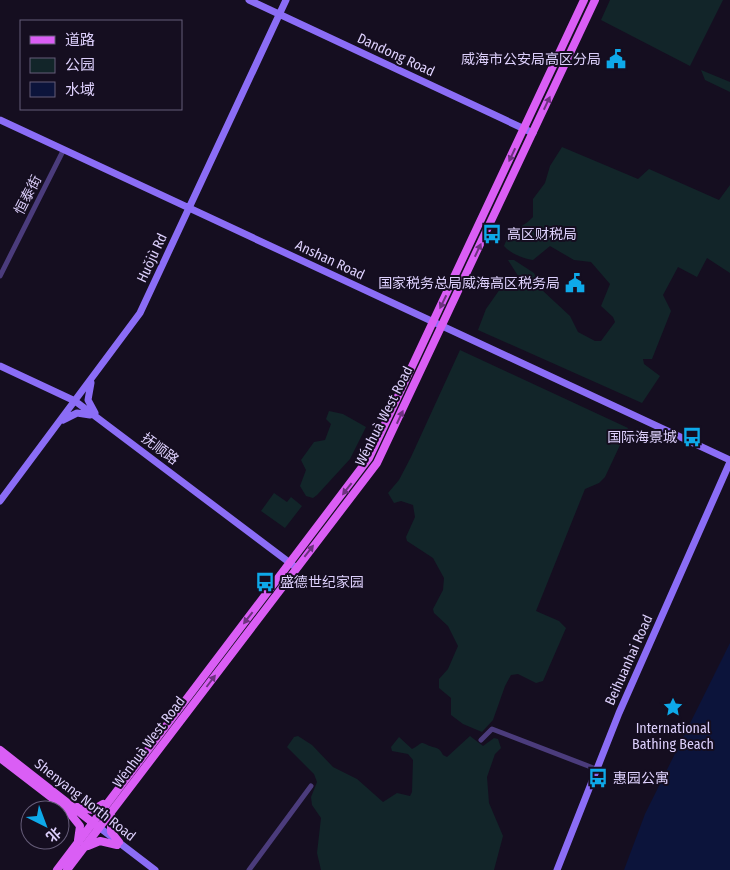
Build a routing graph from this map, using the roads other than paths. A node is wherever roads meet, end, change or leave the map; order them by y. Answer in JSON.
{"nodes":[{"id":1,"x":249,"y":0,"type":"edge"},
{"id":2,"x":286,"y":0,"type":"edge"},
{"id":3,"x":584,"y":0,"type":"edge"},
{"id":4,"x":595,"y":0,"type":"edge"},
{"id":5,"x":279,"y":14,"type":"junction"},
{"id":6,"x":0,"y":120,"type":"edge"},
{"id":7,"x":524,"y":129,"type":"junction"},
{"id":8,"x":533,"y":133,"type":"junction"},
{"id":9,"x":63,"y":151,"type":"junction"},
{"id":10,"x":189,"y":208,"type":"junction"},
{"id":11,"x":0,"y":276,"type":"edge"},
{"id":12,"x":433,"y":322,"type":"junction"},
{"id":13,"x":443,"y":326,"type":"junction"},
{"id":14,"x":0,"y":366,"type":"edge"},
{"id":15,"x":92,"y":380,"type":"junction"},
{"id":16,"x":75,"y":401,"type":"junction"},
{"id":17,"x":98,"y":417,"type":"junction"},
{"id":18,"x":57,"y":425,"type":"junction"},
{"id":19,"x":730,"y":461,"type":"edge"},
{"id":20,"x":0,"y":501,"type":"edge"},
{"id":21,"x":293,"y":566,"type":"junction"},
{"id":22,"x":481,"y":740,"type":"dead end"},
{"id":23,"x":0,"y":750,"type":"edge"},
{"id":24,"x":0,"y":758,"type":"edge"},
{"id":25,"x":596,"y":769,"type":"junction"},
{"id":26,"x":311,"y":786,"type":"dead end"},
{"id":27,"x":111,"y":798,"type":"junction"},
{"id":28,"x":60,"y":800,"type":"edge"},
{"id":29,"x":60,"y":800,"type":"edge"},
{"id":30,"x":70,"y":805,"type":"edge"},
{"id":31,"x":117,"y":805,"type":"junction"},
{"id":32,"x":70,"y":808,"type":"edge"},
{"id":33,"x":70,"y":812,"type":"edge"},
{"id":34,"x":91,"y":824,"type":"junction"},
{"id":35,"x":98,"y":830,"type":"junction"},
{"id":36,"x":118,"y":843,"type":"junction"},
{"id":37,"x":76,"y":852,"type":"junction"},
{"id":38,"x":58,"y":870,"type":"edge"},
{"id":39,"x":67,"y":870,"type":"edge"},
{"id":40,"x":150,"y":870,"type":"edge"},
{"id":41,"x":155,"y":870,"type":"edge"},
{"id":42,"x":248,"y":870,"type":"edge"},
{"id":43,"x":557,"y":870,"type":"edge"}],
"edges":[{"from":1,"to":5,"type":"main road","name":"Dandong Road"},
{"from":2,"to":5,"type":"main road","name":"Huǒjù Rd"},
{"from":3,"to":7,"type":"main road","name":"Wénhuà West Road"},
{"from":8,"to":4,"type":"main road","name":"Wénhuà West Road","one_way":true},
{"from":5,"to":7,"type":"main road","name":"Dandong Road"},
{"from":5,"to":10,"type":"main road","name":"Huǒjù Rd"},
{"from":6,"to":9,"type":"main road","name":"Anshan Road"},
{"from":7,"to":8,"type":"main road","name":"Dandong Road"},
{"from":7,"to":12,"type":"main road","name":"Wénhuà West Road","one_way":true},
{"from":13,"to":8,"type":"main road","name":"Wénhuà West Road","one_way":true},
{"from":9,"to":10,"type":"main road","name":"Anshan Road"},
{"from":9,"to":11,"type":"street","name":"恒泰街"},
{"from":10,"to":12,"type":"main road","name":"Anshan Road"},
{"from":10,"to":15,"type":"main road","name":"Huǒjù Rd"},
{"from":12,"to":13,"type":"main road","name":"Anshan Road"},
{"from":12,"to":21,"type":"main road","name":"Wénhuà West Road","one_way":true},
{"from":13,"to":19,"type":"main road","name":"Anshan Road"},
{"from":21,"to":13,"type":"main road","name":"Wénhuà West Road","one_way":true},
{"from":14,"to":16,"type":"main road","name":"抚顺路"},
{"from":15,"to":16,"type":"main road","name":"Huǒjù Rd"},
{"from":15,"to":17,"type":"main road"},
{"from":16,"to":17,"type":"main road","name":"抚顺路"},
{"from":16,"to":18,"type":"main road","name":"Huǒjù Rd"},
{"from":17,"to":18,"type":"main road"},
{"from":17,"to":21,"type":"main road","name":"抚顺路"},
{"from":18,"to":20,"type":"main road","name":"Huǒjù Rd"},
{"from":19,"to":25,"type":"main road","name":"Beihuanhai Road"},
{"from":21,"to":27,"type":"main road","name":"Wénhuà West Road","one_way":true},
{"from":31,"to":21,"type":"main road","name":"Wénhuà West Road","one_way":true},
{"from":22,"to":25,"type":"street"},
{"from":23,"to":28,"type":"main road","name":"Shenyang North Road"},
{"from":24,"to":29,"type":"main road","name":"Shenyang North Road"},
{"from":25,"to":43,"type":"main road","name":"Beihuanhai Road"},
{"from":26,"to":42,"type":"street"},
{"from":27,"to":30,"type":"main road"},
{"from":27,"to":34,"type":"main road","name":"Wénhuà West Road"},
{"from":31,"to":35,"type":"main road","name":"Wénhuà West Road"},
{"from":31,"to":36,"type":"main road"},
{"from":32,"to":34,"type":"main road","name":"Shenyang North Road"},
{"from":33,"to":37,"type":"main road"},
{"from":34,"to":35,"type":"main road","name":"Shenyang North Road"},
{"from":34,"to":37,"type":"main road","name":"Wénhuà West Road"},
{"from":35,"to":36,"type":"main road","name":"Shenyang North Road"},
{"from":35,"to":37,"type":"main road","name":"Wénhuà West Road"},
{"from":36,"to":37,"type":"main road"},
{"from":36,"to":40,"type":"main road","name":"Shenyang North Road"},
{"from":36,"to":41,"type":"main road","name":"Shenyang North Road"},
{"from":37,"to":38,"type":"main road","name":"Wénhuà West Road"},
{"from":37,"to":39,"type":"main road","name":"Wénhuà West Road"}]}
